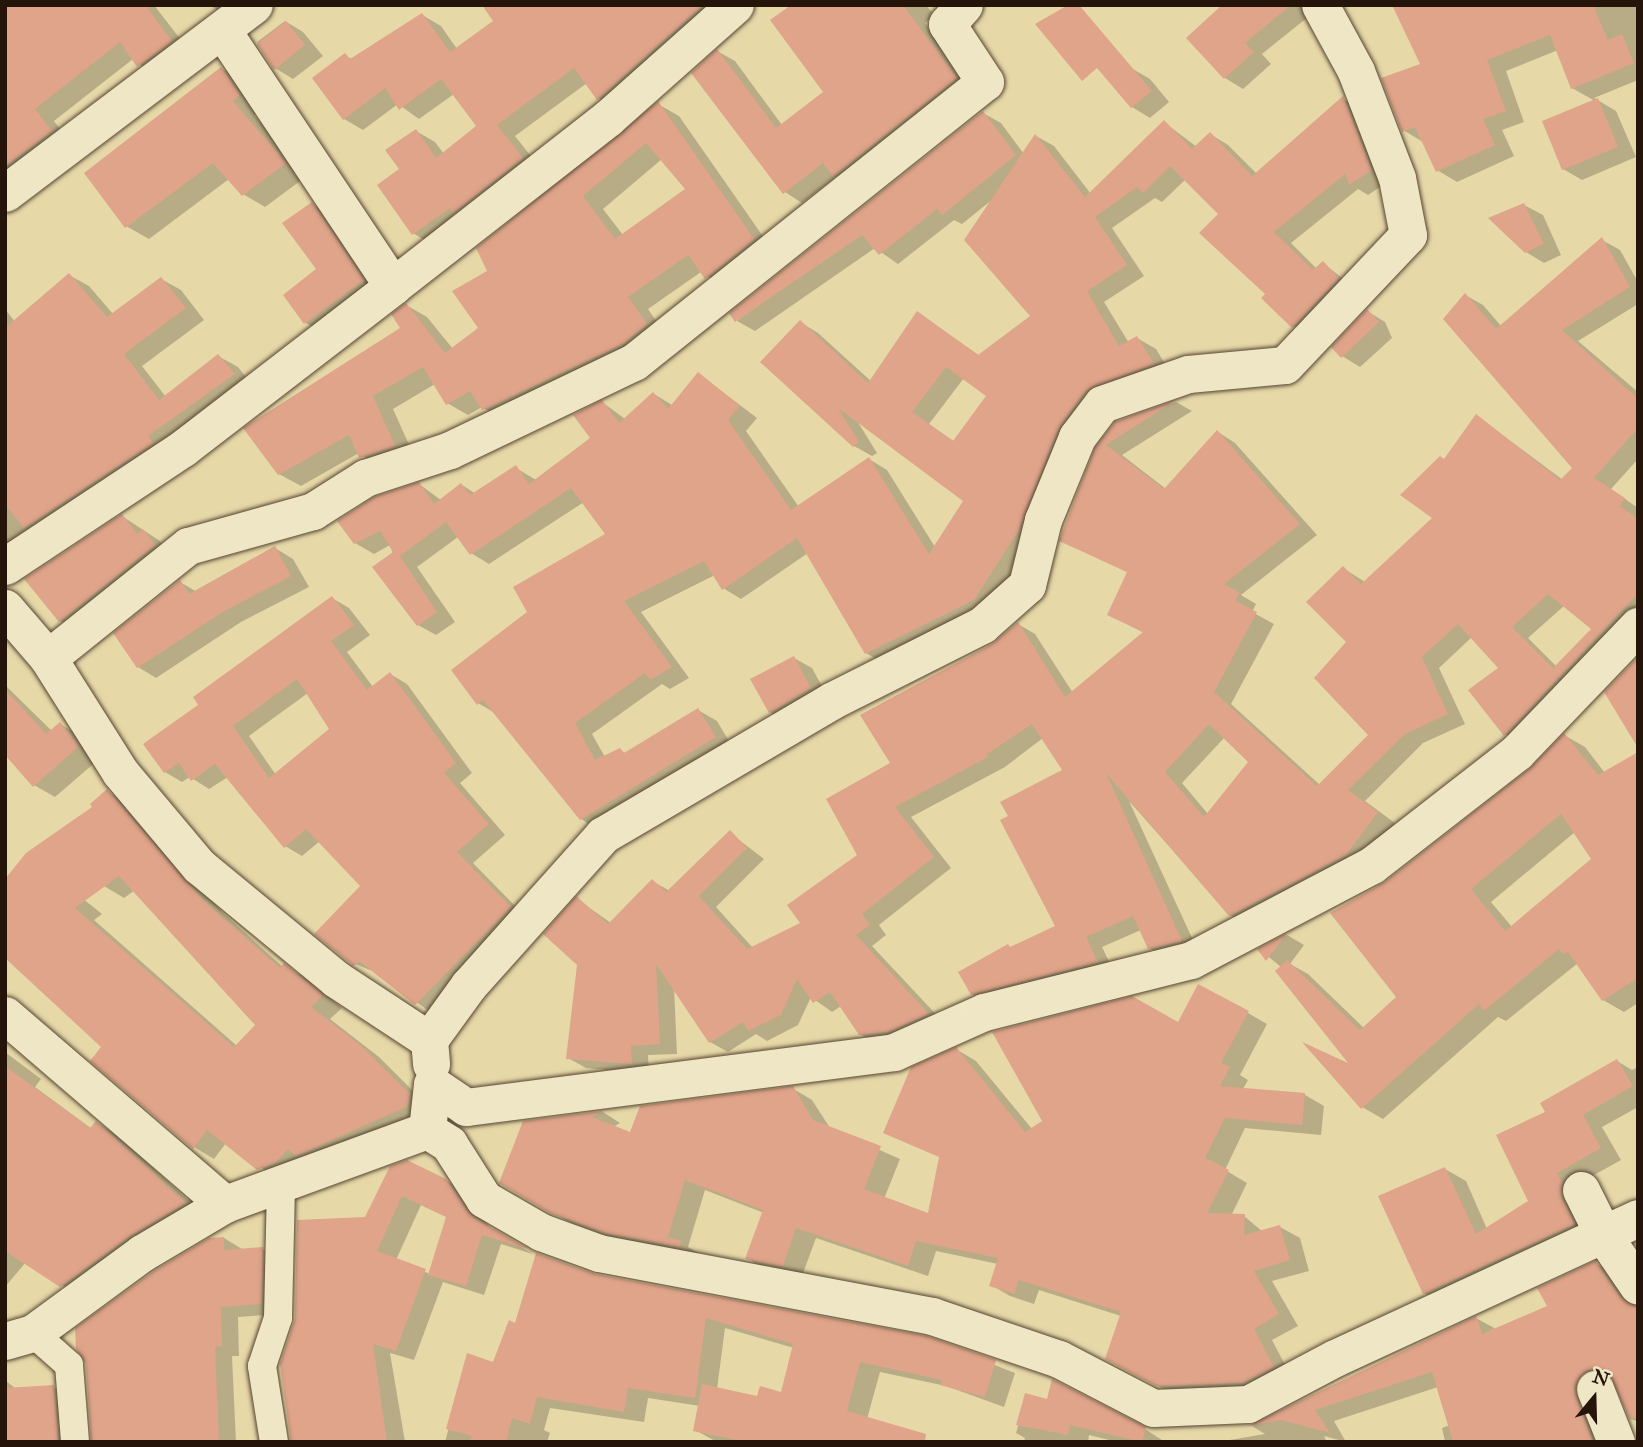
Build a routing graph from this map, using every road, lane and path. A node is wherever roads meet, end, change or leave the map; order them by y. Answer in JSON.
{"nodes":[{"id":1,"x":254,"y":5,"type":"edge"},
{"id":2,"x":735,"y":5,"type":"edge"},
{"id":3,"x":964,"y":5,"type":"edge"},
{"id":4,"x":1320,"y":5,"type":"edge"},
{"id":5,"x":222,"y":30,"type":"junction"},
{"id":6,"x":5,"y":194,"type":"edge"},
{"id":7,"x":393,"y":286,"type":"junction"},
{"id":8,"x":5,"y":566,"type":"edge"},
{"id":9,"x":5,"y":608,"type":"edge"},
{"id":10,"x":1638,"y":626,"type":"edge"},
{"id":11,"x":48,"y":658,"type":"junction"},
{"id":12,"x":5,"y":1015,"type":"edge"},
{"id":13,"x":429,"y":1040,"type":"junction"},
{"id":14,"x":432,"y":1084,"type":"junction"},
{"id":15,"x":427,"y":1130,"type":"junction"},
{"id":16,"x":281,"y":1183,"type":"junction"},
{"id":17,"x":1581,"y":1190,"type":"dead end"},
{"id":18,"x":225,"y":1204,"type":"junction"},
{"id":19,"x":1638,"y":1218,"type":"edge"},
{"id":20,"x":1604,"y":1236,"type":"junction"},
{"id":21,"x":1638,"y":1286,"type":"edge"},
{"id":22,"x":19,"y":1337,"type":"edge"},
{"id":23,"x":1595,"y":1388,"type":"dead end"},
{"id":24,"x":75,"y":1442,"type":"edge"},
{"id":25,"x":274,"y":1442,"type":"edge"},
{"id":26,"x":1616,"y":1442,"type":"edge"}],
"edges":[{"from":1,"to":5,"type":"street"},
{"from":2,"to":7,"type":"street"},
{"from":3,"to":11,"type":"street"},
{"from":4,"to":13,"type":"street"},
{"from":5,"to":6,"type":"street"},
{"from":5,"to":7,"type":"street"},
{"from":7,"to":8,"type":"street"},
{"from":9,"to":11,"type":"street"},
{"from":10,"to":14,"type":"street"},
{"from":11,"to":13,"type":"street"},
{"from":12,"to":18,"type":"street"},
{"from":13,"to":14,"type":"street"},
{"from":14,"to":15,"type":"street"},
{"from":15,"to":16,"type":"street"},
{"from":15,"to":20,"type":"street"},
{"from":16,"to":18,"type":"street"},
{"from":16,"to":25,"type":"street"},
{"from":17,"to":20,"type":"street"},
{"from":18,"to":22,"type":"street"},
{"from":19,"to":20,"type":"street"},
{"from":20,"to":21,"type":"street"},
{"from":22,"to":24,"type":"street"},
{"from":23,"to":26,"type":"street"}]}
